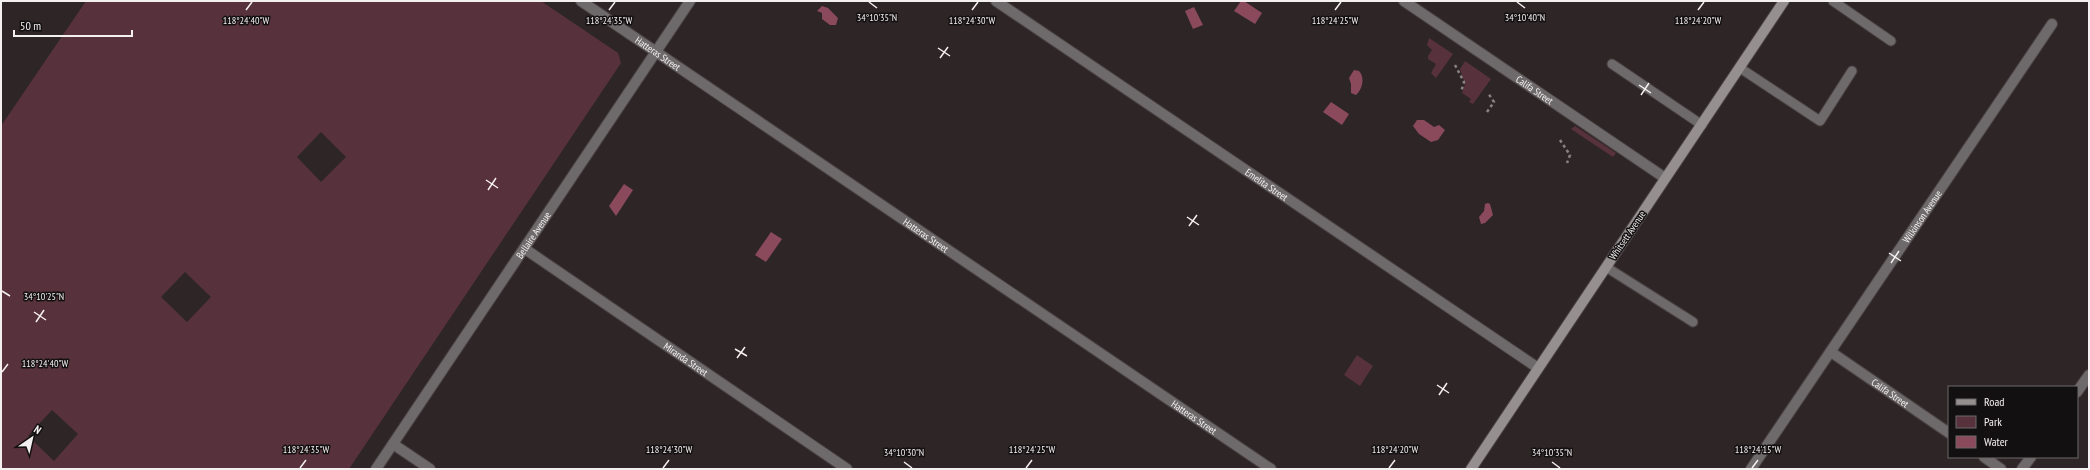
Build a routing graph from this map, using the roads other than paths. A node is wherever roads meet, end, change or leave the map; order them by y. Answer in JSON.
{"nodes":[{"id":1,"x":581,"y":1,"type":"edge"},
{"id":2,"x":690,"y":1,"type":"edge"},
{"id":3,"x":996,"y":1,"type":"edge"},
{"id":4,"x":1404,"y":1,"type":"edge"},
{"id":5,"x":1784,"y":1,"type":"edge"},
{"id":6,"x":1833,"y":1,"type":"edge"},
{"id":7,"x":2052,"y":24,"type":"dead end"},
{"id":8,"x":1891,"y":41,"type":"dead end"},
{"id":9,"x":656,"y":52,"type":"junction"},
{"id":10,"x":1612,"y":64,"type":"dead end"},
{"id":11,"x":1740,"y":68,"type":"junction"},
{"id":12,"x":1852,"y":71,"type":"dead end"},
{"id":13,"x":1702,"y":124,"type":"junction"},
{"id":14,"x":1665,"y":178,"type":"junction"},
{"id":15,"x":525,"y":249,"type":"junction"},
{"id":16,"x":1606,"y":267,"type":"junction"},
{"id":17,"x":1693,"y":322,"type":"dead end"},
{"id":18,"x":1831,"y":352,"type":"junction"},
{"id":19,"x":1538,"y":368,"type":"junction"},
{"id":20,"x":2089,"y":375,"type":"edge"},
{"id":21,"x":2078,"y":391,"type":"edge"},
{"id":22,"x":1948,"y":432,"type":"edge"},
{"id":23,"x":393,"y":444,"type":"junction"},
{"id":24,"x":1985,"y":458,"type":"edge"},
{"id":25,"x":2030,"y":458,"type":"edge"},
{"id":26,"x":376,"y":469,"type":"edge"},
{"id":27,"x":430,"y":469,"type":"edge"},
{"id":28,"x":847,"y":469,"type":"edge"},
{"id":29,"x":1271,"y":469,"type":"edge"},
{"id":30,"x":1471,"y":469,"type":"edge"},
{"id":31,"x":1751,"y":469,"type":"edge"},
{"id":32,"x":2001,"y":469,"type":"edge"},
{"id":33,"x":2022,"y":469,"type":"edge"}],
"edges":[{"from":1,"to":9,"type":"street","name":"Hatteras Street"},
{"from":2,"to":9,"type":"street","name":"Bellaire Avenue"},
{"from":3,"to":19,"type":"street","name":"Emelita Street"},
{"from":4,"to":14,"type":"street","name":"Califa Street"},
{"from":5,"to":11,"type":"main road","name":"Whitsett Avenue"},
{"from":6,"to":8,"type":"lane"},
{"from":7,"to":18,"type":"street","name":"Wilkinson Avenue"},
{"from":9,"to":15,"type":"street","name":"Bellaire Avenue"},
{"from":9,"to":29,"type":"street","name":"Hatteras Street"},
{"from":10,"to":13,"type":"lane"},
{"from":11,"to":12,"type":"lane"},
{"from":11,"to":13,"type":"main road","name":"Whitsett Avenue"},
{"from":13,"to":14,"type":"main road","name":"Whitsett Avenue"},
{"from":14,"to":16,"type":"main road","name":"Whitsett Avenue"},
{"from":15,"to":23,"type":"street","name":"Bellaire Avenue"},
{"from":15,"to":28,"type":"street","name":"Miranda Street"},
{"from":16,"to":17,"type":"lane"},
{"from":16,"to":19,"type":"main road","name":"Whitsett Avenue"},
{"from":18,"to":22,"type":"street","name":"Califa Street"},
{"from":18,"to":31,"type":"street","name":"Wilkinson Avenue"},
{"from":19,"to":30,"type":"main road","name":"Whitsett Avenue"},
{"from":20,"to":21,"type":"street"},
{"from":23,"to":26,"type":"street","name":"Bellaire Avenue"},
{"from":23,"to":27,"type":"street"},
{"from":24,"to":32,"type":"street"},
{"from":25,"to":33,"type":"street"}]}
